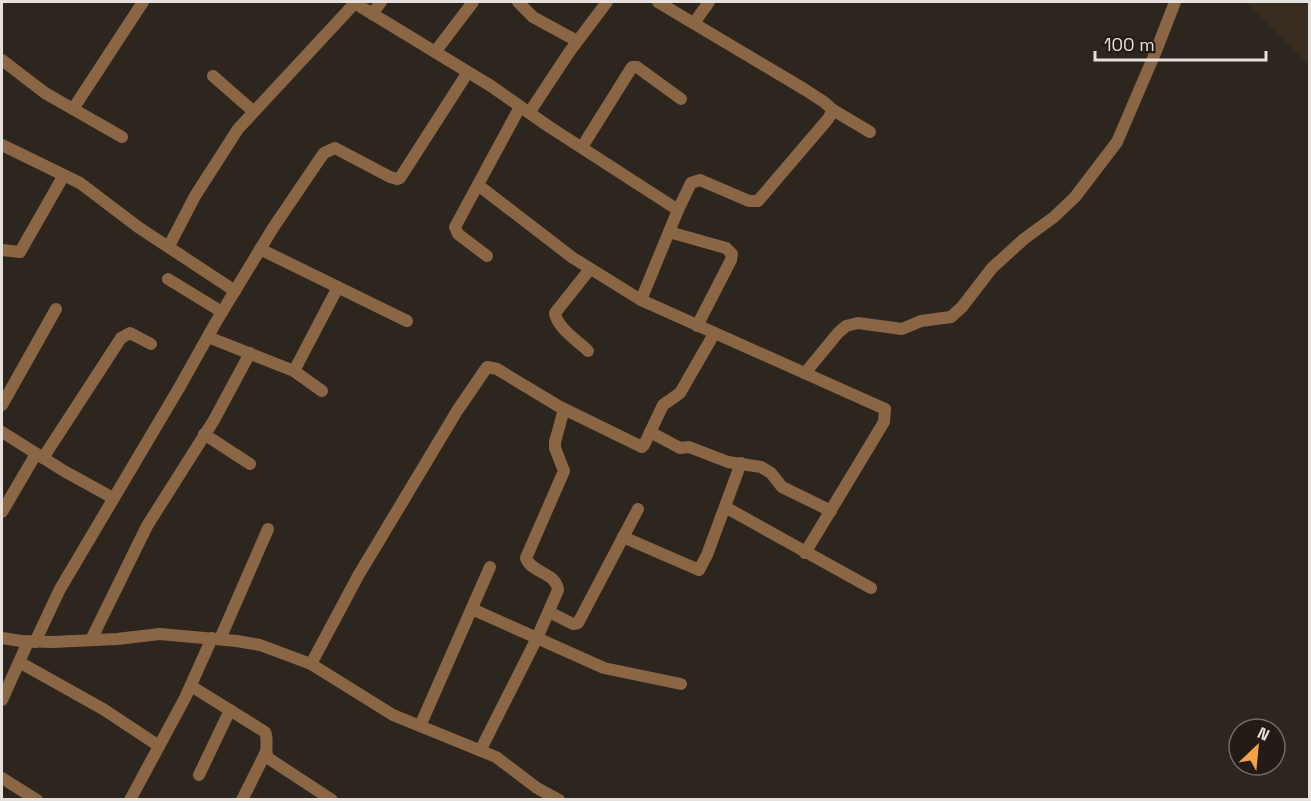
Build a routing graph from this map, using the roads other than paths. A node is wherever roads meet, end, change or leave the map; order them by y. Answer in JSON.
{"nodes":[{"id":1,"x":354,"y":2,"type":"edge"},
{"id":2,"x":381,"y":2,"type":"edge"},
{"id":3,"x":473,"y":2,"type":"edge"},
{"id":4,"x":518,"y":2,"type":"edge"},
{"id":5,"x":607,"y":2,"type":"edge"},
{"id":6,"x":658,"y":2,"type":"edge"},
{"id":7,"x":709,"y":2,"type":"edge"},
{"id":8,"x":1175,"y":2,"type":"edge"},
{"id":9,"x":139,"y":3,"type":"edge"},
{"id":10,"x":372,"y":14,"type":"junction"},
{"id":11,"x":694,"y":23,"type":"junction"},
{"id":12,"x":577,"y":41,"type":"junction"},
{"id":13,"x":435,"y":51,"type":"junction"},
{"id":14,"x":2,"y":60,"type":"edge"},
{"id":15,"x":468,"y":72,"type":"junction"},
{"id":16,"x":213,"y":76,"type":"dead end"},
{"id":17,"x":681,"y":99,"type":"dead end"},
{"id":18,"x":73,"y":109,"type":"junction"},
{"id":19,"x":524,"y":110,"type":"junction"},
{"id":20,"x":833,"y":110,"type":"junction"},
{"id":21,"x":253,"y":111,"type":"junction"},
{"id":22,"x":870,"y":132,"type":"dead end"},
{"id":23,"x":122,"y":137,"type":"dead end"},
{"id":24,"x":2,"y":145,"type":"edge"},
{"id":25,"x":582,"y":147,"type":"junction"},
{"id":26,"x":64,"y":175,"type":"junction"},
{"id":27,"x":478,"y":185,"type":"junction"},
{"id":28,"x":678,"y":210,"type":"junction"},
{"id":29,"x":669,"y":232,"type":"junction"},
{"id":30,"x":169,"y":246,"type":"junction"},
{"id":31,"x":260,"y":249,"type":"junction"},
{"id":32,"x":2,"y":250,"type":"edge"},
{"id":33,"x":488,"y":256,"type":"dead end"},
{"id":34,"x":591,"y":269,"type":"junction"},
{"id":35,"x":168,"y":279,"type":"dead end"},
{"id":36,"x":338,"y":287,"type":"junction"},
{"id":37,"x":235,"y":291,"type":"junction"},
{"id":38,"x":641,"y":300,"type":"junction"},
{"id":39,"x":56,"y":309,"type":"dead end"},
{"id":40,"x":222,"y":312,"type":"junction"},
{"id":41,"x":407,"y":321,"type":"dead end"},
{"id":42,"x":697,"y":326,"type":"junction"},
{"id":43,"x":714,"y":334,"type":"junction"},
{"id":44,"x":208,"y":337,"type":"junction"},
{"id":45,"x":151,"y":344,"type":"dead end"},
{"id":46,"x":588,"y":351,"type":"dead end"},
{"id":47,"x":250,"y":353,"type":"junction"},
{"id":48,"x":294,"y":371,"type":"junction"},
{"id":49,"x":805,"y":373,"type":"junction"},
{"id":50,"x":322,"y":391,"type":"dead end"},
{"id":51,"x":2,"y":405,"type":"edge"},
{"id":52,"x":564,"y":409,"type":"junction"},
{"id":53,"x":2,"y":432,"type":"edge"},
{"id":54,"x":650,"y":432,"type":"junction"},
{"id":55,"x":204,"y":434,"type":"junction"},
{"id":56,"x":39,"y":456,"type":"junction"},
{"id":57,"x":741,"y":463,"type":"junction"},
{"id":58,"x":250,"y":464,"type":"dead end"},
{"id":59,"x":113,"y":498,"type":"junction"},
{"id":60,"x":725,"y":507,"type":"junction"},
{"id":61,"x":638,"y":509,"type":"dead end"},
{"id":62,"x":831,"y":511,"type":"junction"},
{"id":63,"x":2,"y":512,"type":"edge"},
{"id":64,"x":268,"y":529,"type":"dead end"},
{"id":65,"x":623,"y":537,"type":"junction"},
{"id":66,"x":805,"y":553,"type":"junction"},
{"id":67,"x":490,"y":567,"type":"dead end"},
{"id":68,"x":871,"y":588,"type":"dead end"},
{"id":69,"x":472,"y":609,"type":"junction"},
{"id":70,"x":549,"y":612,"type":"junction"},
{"id":71,"x":2,"y":638,"type":"edge"},
{"id":72,"x":537,"y":638,"type":"junction"},
{"id":73,"x":216,"y":639,"type":"junction"},
{"id":74,"x":91,"y":640,"type":"junction"},
{"id":75,"x":32,"y":642,"type":"junction"},
{"id":76,"x":19,"y":662,"type":"junction"},
{"id":77,"x":311,"y":664,"type":"junction"},
{"id":78,"x":681,"y":684,"type":"dead end"},
{"id":79,"x":191,"y":686,"type":"junction"},
{"id":80,"x":2,"y":700,"type":"edge"},
{"id":81,"x":230,"y":710,"type":"junction"},
{"id":82,"x":420,"y":726,"type":"junction"},
{"id":83,"x":159,"y":746,"type":"junction"},
{"id":84,"x":481,"y":749,"type":"junction"},
{"id":85,"x":266,"y":752,"type":"junction"},
{"id":86,"x":199,"y":775,"type":"dead end"},
{"id":87,"x":2,"y":778,"type":"edge"},
{"id":88,"x":37,"y":800,"type":"edge"},
{"id":89,"x":130,"y":800,"type":"edge"},
{"id":90,"x":242,"y":800,"type":"edge"},
{"id":91,"x":332,"y":800,"type":"edge"},
{"id":92,"x":559,"y":800,"type":"edge"}],
"edges":[{"from":1,"to":10,"type":"street"},
{"from":1,"to":21,"type":"street"},
{"from":2,"to":10,"type":"street"},
{"from":3,"to":13,"type":"street"},
{"from":4,"to":12,"type":"street"},
{"from":5,"to":12,"type":"street"},
{"from":6,"to":11,"type":"street"},
{"from":7,"to":11,"type":"street"},
{"from":8,"to":49,"type":"street"},
{"from":9,"to":18,"type":"street"},
{"from":10,"to":13,"type":"street"},
{"from":11,"to":20,"type":"street"},
{"from":12,"to":19,"type":"street"},
{"from":13,"to":15,"type":"street"},
{"from":14,"to":18,"type":"street"},
{"from":15,"to":19,"type":"street"},
{"from":15,"to":31,"type":"street"},
{"from":16,"to":21,"type":"street"},
{"from":17,"to":25,"type":"street"},
{"from":18,"to":23,"type":"street"},
{"from":19,"to":25,"type":"street"},
{"from":19,"to":27,"type":"street"},
{"from":20,"to":22,"type":"street"},
{"from":20,"to":28,"type":"street"},
{"from":21,"to":30,"type":"street"},
{"from":24,"to":26,"type":"street"},
{"from":25,"to":28,"type":"street"},
{"from":26,"to":30,"type":"street"},
{"from":26,"to":32,"type":"street"},
{"from":27,"to":33,"type":"street"},
{"from":27,"to":34,"type":"street"},
{"from":28,"to":29,"type":"street"},
{"from":29,"to":38,"type":"street"},
{"from":29,"to":42,"type":"street"},
{"from":30,"to":37,"type":"street"},
{"from":31,"to":36,"type":"street"},
{"from":31,"to":37,"type":"street"},
{"from":34,"to":38,"type":"street"},
{"from":34,"to":46,"type":"street"},
{"from":35,"to":40,"type":"street"},
{"from":36,"to":41,"type":"street"},
{"from":36,"to":48,"type":"street"},
{"from":37,"to":40,"type":"street"},
{"from":38,"to":42,"type":"street"},
{"from":39,"to":51,"type":"street"},
{"from":40,"to":44,"type":"street"},
{"from":42,"to":43,"type":"street"},
{"from":43,"to":49,"type":"street"},
{"from":43,"to":54,"type":"street"},
{"from":44,"to":47,"type":"street"},
{"from":44,"to":59,"type":"street"},
{"from":45,"to":56,"type":"street"},
{"from":47,"to":48,"type":"street"},
{"from":47,"to":55,"type":"street"},
{"from":48,"to":50,"type":"street"},
{"from":49,"to":62,"type":"street"},
{"from":52,"to":54,"type":"street"},
{"from":52,"to":70,"type":"street"},
{"from":52,"to":77,"type":"street"},
{"from":53,"to":56,"type":"street"},
{"from":54,"to":57,"type":"street"},
{"from":55,"to":58,"type":"street"},
{"from":55,"to":74,"type":"street"},
{"from":56,"to":59,"type":"street"},
{"from":56,"to":63,"type":"street"},
{"from":57,"to":60,"type":"street"},
{"from":57,"to":62,"type":"street"},
{"from":59,"to":75,"type":"street"},
{"from":60,"to":65,"type":"street"},
{"from":60,"to":66,"type":"street"},
{"from":61,"to":65,"type":"street"},
{"from":62,"to":66,"type":"street"},
{"from":64,"to":73,"type":"street"},
{"from":65,"to":70,"type":"street"},
{"from":66,"to":68,"type":"street"},
{"from":67,"to":69,"type":"street"},
{"from":69,"to":72,"type":"street"},
{"from":69,"to":82,"type":"street"},
{"from":70,"to":72,"type":"street"},
{"from":71,"to":75,"type":"street"},
{"from":72,"to":78,"type":"street"},
{"from":72,"to":84,"type":"street"},
{"from":73,"to":74,"type":"street"},
{"from":73,"to":77,"type":"street"},
{"from":73,"to":79,"type":"street"},
{"from":74,"to":75,"type":"street"},
{"from":75,"to":76,"type":"street"},
{"from":76,"to":80,"type":"street"},
{"from":76,"to":83,"type":"street"},
{"from":77,"to":82,"type":"street"},
{"from":79,"to":81,"type":"street"},
{"from":79,"to":83,"type":"street"},
{"from":81,"to":85,"type":"street"},
{"from":81,"to":86,"type":"street"},
{"from":82,"to":84,"type":"street"},
{"from":83,"to":89,"type":"street"},
{"from":84,"to":92,"type":"street"},
{"from":85,"to":90,"type":"street"},
{"from":85,"to":91,"type":"street"},
{"from":87,"to":88,"type":"street"}]}
